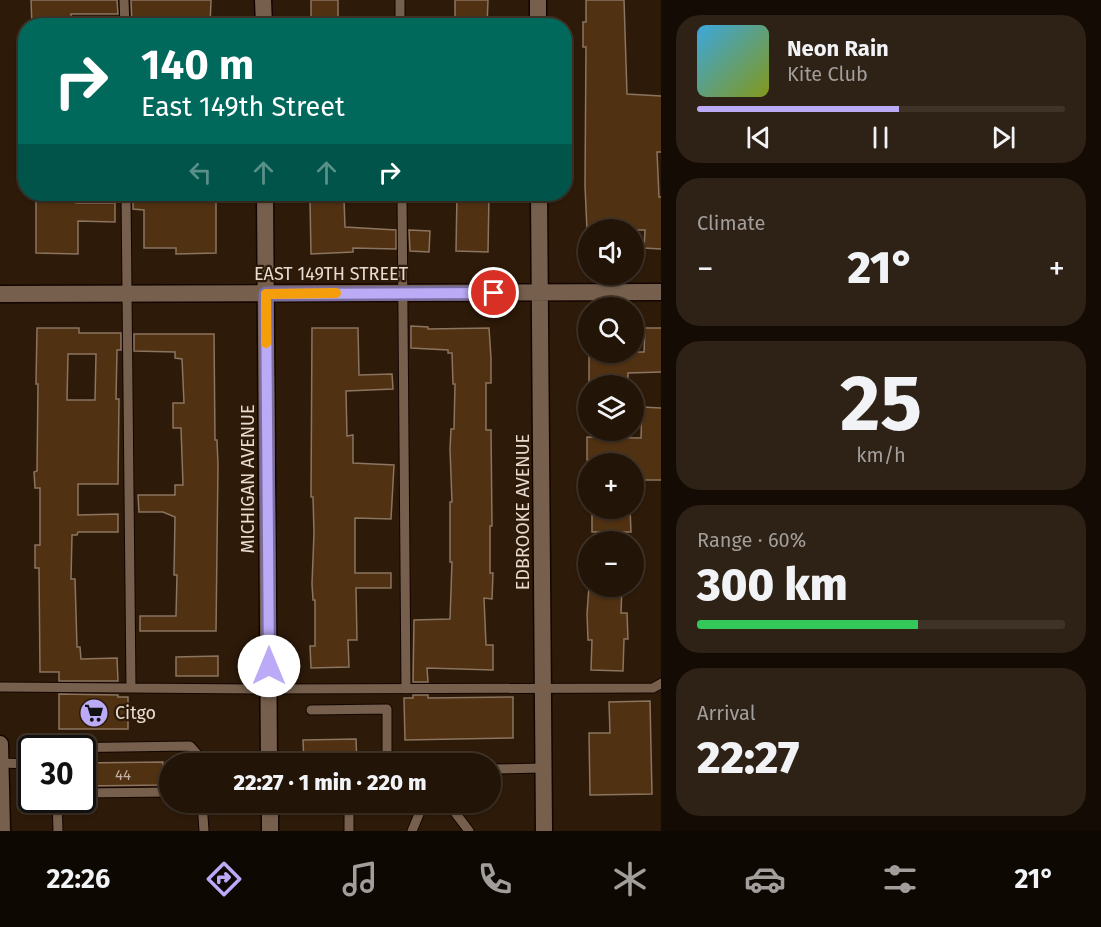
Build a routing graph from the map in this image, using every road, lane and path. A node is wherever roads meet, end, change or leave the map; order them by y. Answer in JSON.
{"nodes":[{"id":1,"x":124,"y":0,"type":"edge"},
{"id":2,"x":263,"y":0,"type":"edge"},
{"id":3,"x":400,"y":0,"type":"edge"},
{"id":4,"x":538,"y":0,"type":"edge"},
{"id":5,"x":125,"y":18,"type":"edge"},
{"id":6,"x":264,"y":18,"type":"edge"},
{"id":7,"x":400,"y":18,"type":"edge"},
{"id":8,"x":538,"y":18,"type":"edge"},
{"id":9,"x":126,"y":201,"type":"edge"},
{"id":10,"x":265,"y":201,"type":"edge"},
{"id":11,"x":402,"y":201,"type":"edge"},
{"id":12,"x":539,"y":201,"type":"edge"},
{"id":13,"x":661,"y":292,"type":"edge"},
{"id":14,"x":403,"y":293,"type":"junction"},
{"id":15,"x":540,"y":293,"type":"junction"},
{"id":16,"x":0,"y":294,"type":"edge"},
{"id":17,"x":127,"y":294,"type":"junction"},
{"id":18,"x":266,"y":294,"type":"junction"},
{"id":19,"x":661,"y":684,"type":"edge"},
{"id":20,"x":0,"y":687,"type":"edge"},
{"id":21,"x":131,"y":688,"type":"junction"},
{"id":22,"x":543,"y":688,"type":"junction"},
{"id":23,"x":269,"y":689,"type":"junction"},
{"id":24,"x":406,"y":689,"type":"junction"},
{"id":25,"x":311,"y":710,"type":"dead end"},
{"id":26,"x":0,"y":744,"type":"edge"},
{"id":27,"x":96,"y":747,"type":"edge"},
{"id":28,"x":196,"y":753,"type":"edge"},
{"id":29,"x":270,"y":753,"type":"edge"},
{"id":30,"x":387,"y":753,"type":"edge"},
{"id":31,"x":0,"y":763,"type":"edge"},
{"id":32,"x":18,"y":764,"type":"edge"},
{"id":33,"x":544,"y":768,"type":"junction"},
{"id":34,"x":501,"y":769,"type":"edge"},
{"id":35,"x":159,"y":792,"type":"edge"},
{"id":36,"x":96,"y":793,"type":"edge"},
{"id":37,"x":57,"y":813,"type":"edge"},
{"id":38,"x":203,"y":813,"type":"edge"},
{"id":39,"x":270,"y":813,"type":"edge"},
{"id":40,"x":349,"y":813,"type":"edge"},
{"id":41,"x":419,"y":813,"type":"edge"},
{"id":42,"x":455,"y":813,"type":"edge"},
{"id":43,"x":2,"y":831,"type":"edge"},
{"id":44,"x":58,"y":831,"type":"edge"},
{"id":45,"x":204,"y":831,"type":"edge"},
{"id":46,"x":270,"y":831,"type":"edge"},
{"id":47,"x":349,"y":831,"type":"edge"},
{"id":48,"x":412,"y":831,"type":"edge"},
{"id":49,"x":469,"y":831,"type":"edge"},
{"id":50,"x":544,"y":831,"type":"edge"}],
"edges":[{"from":1,"to":5,"type":"lane"},
{"from":2,"to":6,"type":"street"},
{"from":3,"to":7,"type":"lane"},
{"from":4,"to":8,"type":"street"},
{"from":9,"to":17,"type":"lane"},
{"from":10,"to":18,"type":"street","name":"MICHIGAN AVENUE"},
{"from":11,"to":14,"type":"lane"},
{"from":12,"to":15,"type":"street","name":"EDBROOKE AVENUE"},
{"from":13,"to":15,"type":"street","name":"EAST 149TH STREET"},
{"from":14,"to":15,"type":"street","name":"EAST 149TH STREET"},
{"from":14,"to":18,"type":"street","name":"EAST 149TH STREET"},
{"from":14,"to":24,"type":"lane"},
{"from":15,"to":22,"type":"street","name":"EDBROOKE AVENUE"},
{"from":16,"to":17,"type":"street","name":"EAST 149TH STREET"},
{"from":17,"to":18,"type":"street","name":"EAST 149TH STREET"},
{"from":17,"to":21,"type":"lane"},
{"from":18,"to":23,"type":"street","name":"MICHIGAN AVENUE"},
{"from":19,"to":22,"type":"lane"},
{"from":20,"to":21,"type":"lane"},
{"from":21,"to":23,"type":"lane"},
{"from":22,"to":24,"type":"lane"},
{"from":22,"to":33,"type":"street","name":"EDBROOKE AVENUE"},
{"from":23,"to":24,"type":"lane"},
{"from":23,"to":29,"type":"street","name":"MICHIGAN AVENUE"},
{"from":25,"to":30,"type":"lane"},
{"from":26,"to":31,"type":"street"},
{"from":27,"to":28,"type":"lane"},
{"from":31,"to":32,"type":"lane"},
{"from":31,"to":43,"type":"street"},
{"from":33,"to":34,"type":"lane"},
{"from":33,"to":50,"type":"street","name":"EDBROOKE AVENUE"},
{"from":35,"to":36,"type":"lane"},
{"from":37,"to":44,"type":"lane"},
{"from":38,"to":45,"type":"lane"},
{"from":39,"to":46,"type":"street"},
{"from":40,"to":47,"type":"lane"},
{"from":41,"to":48,"type":"lane"},
{"from":42,"to":49,"type":"lane"}]}
